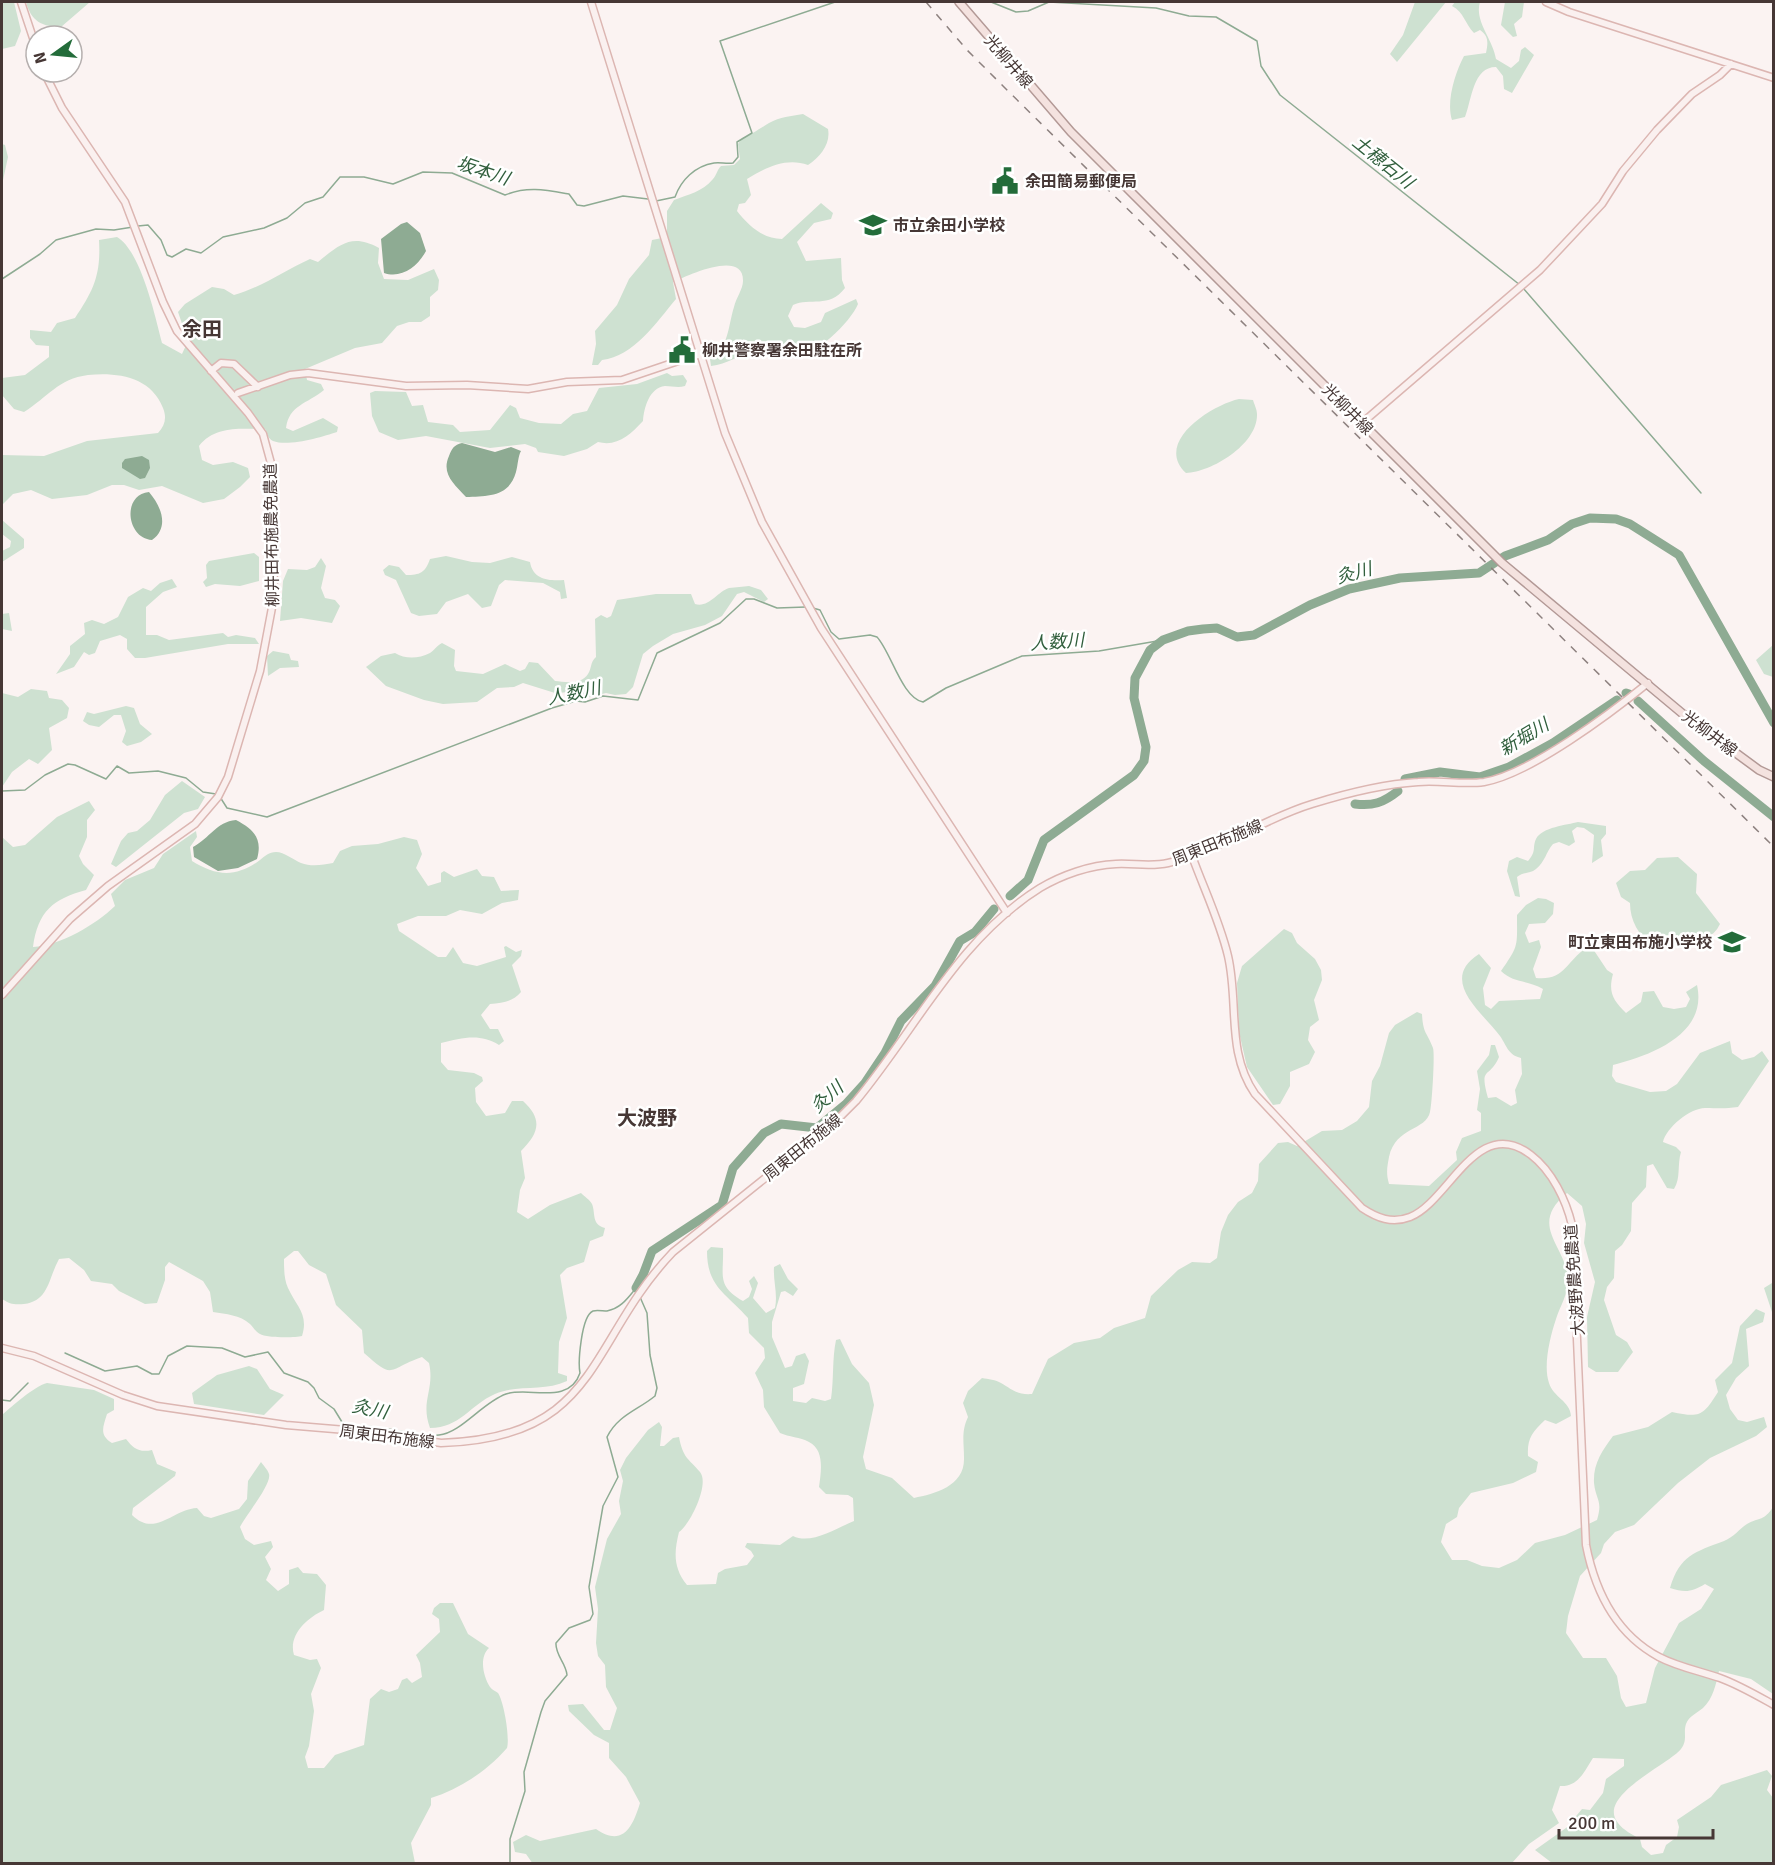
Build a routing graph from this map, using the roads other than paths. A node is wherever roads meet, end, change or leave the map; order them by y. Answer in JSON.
{"nodes":[{"id":1,"x":21,"y":2,"type":"edge"},
{"id":2,"x":591,"y":2,"type":"edge"},
{"id":3,"x":959,"y":2,"type":"edge"},
{"id":4,"x":1546,"y":2,"type":"edge"},
{"id":5,"x":28,"y":24,"type":"edge"},
{"id":6,"x":1731,"y":64,"type":"junction"},
{"id":7,"x":1773,"y":78,"type":"edge"},
{"id":8,"x":50,"y":84,"type":"edge"},
{"id":9,"x":699,"y":354,"type":"junction"},
{"id":10,"x":211,"y":371,"type":"junction"},
{"id":11,"x":258,"y":387,"type":"junction"},
{"id":12,"x":238,"y":393,"type":"dead end"},
{"id":13,"x":1362,"y":423,"type":"junction"},
{"id":14,"x":1648,"y":683,"type":"junction"},
{"id":15,"x":1773,"y":777,"type":"edge"},
{"id":16,"x":1192,"y":856,"type":"junction"},
{"id":17,"x":1007,"y":913,"type":"junction"},
{"id":18,"x":2,"y":995,"type":"edge"},
{"id":19,"x":2,"y":1348,"type":"edge"},
{"id":20,"x":1773,"y":1705,"type":"edge"}],
"edges":[{"from":1,"to":5,"type":"street"},
{"from":2,"to":9,"type":"street"},
{"from":3,"to":13,"type":"main road","name":"光柳井線"},
{"from":4,"to":6,"type":"street"},
{"from":6,"to":7,"type":"street"},
{"from":6,"to":13,"type":"street"},
{"from":8,"to":10,"type":"street","name":"柳井田布施農免農道"},
{"from":9,"to":11,"type":"street"},
{"from":9,"to":17,"type":"street"},
{"from":10,"to":11,"type":"street"},
{"from":10,"to":18,"type":"street","name":"柳井田布施農免農道"},
{"from":11,"to":12,"type":"street"},
{"from":13,"to":14,"type":"main road","name":"光柳井線"},
{"from":14,"to":15,"type":"main road","name":"光柳井線"},
{"from":14,"to":16,"type":"street","name":"周東田布施線"},
{"from":16,"to":17,"type":"street","name":"周東田布施線"},
{"from":16,"to":20,"type":"street","name":"大波野農免農道"},
{"from":17,"to":19,"type":"street","name":"周東田布施線"}]}
